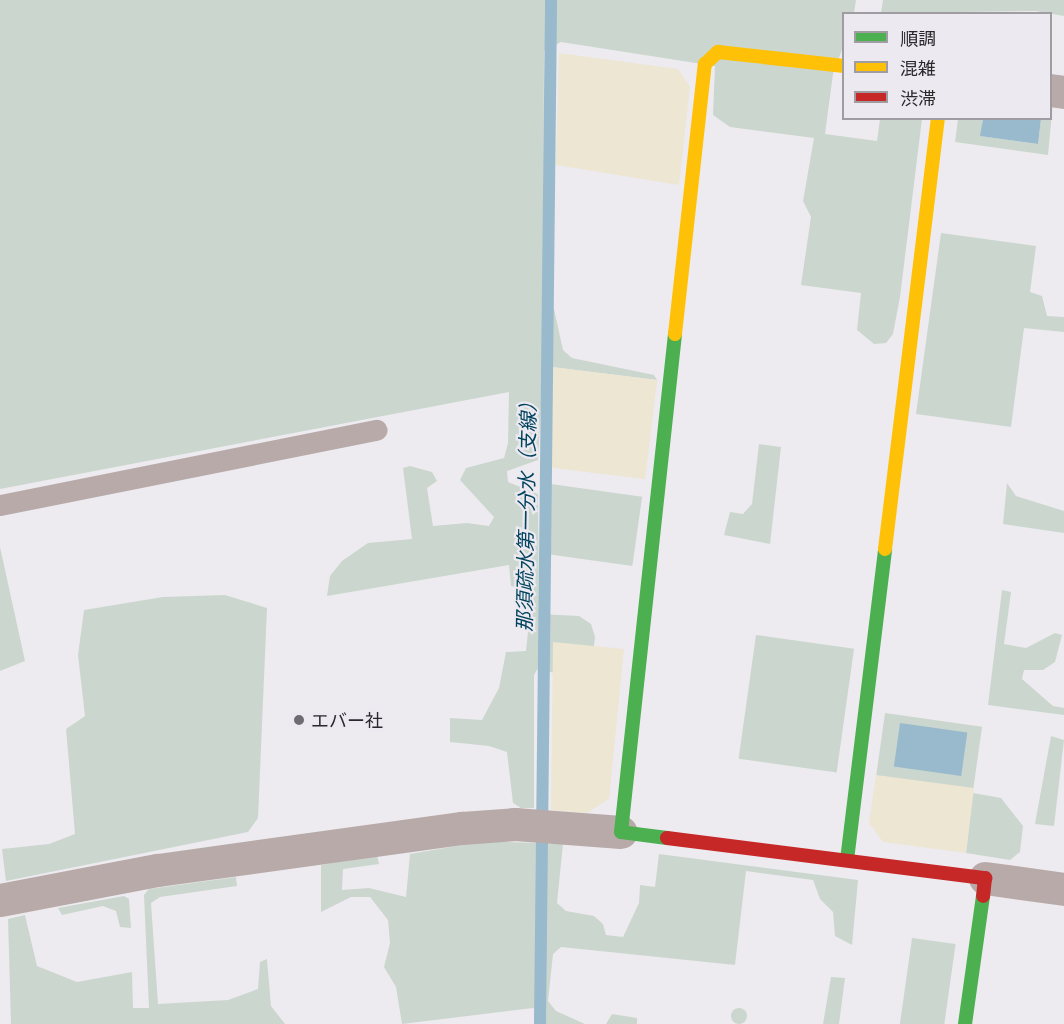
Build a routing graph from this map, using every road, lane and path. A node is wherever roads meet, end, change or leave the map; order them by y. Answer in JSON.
{"nodes":[{"id":1,"x":842,"y":66,"type":"edge"},
{"id":2,"x":938,"y":120,"type":"edge"},
{"id":3,"x":377,"y":430,"type":"dead end"},
{"id":4,"x":0,"y":505,"type":"edge"},
{"id":5,"x":621,"y":832,"type":"junction"},
{"id":6,"x":847,"y":860,"type":"junction"},
{"id":7,"x":985,"y":878,"type":"junction"},
{"id":8,"x":1064,"y":889,"type":"edge"},
{"id":9,"x":0,"y":900,"type":"edge"},
{"id":10,"x":965,"y":1024,"type":"edge"}],
"edges":[{"from":1,"to":5,"type":"street"},
{"from":2,"to":6,"type":"street"},
{"from":3,"to":4,"type":"lane"},
{"from":5,"to":6,"type":"street"},
{"from":5,"to":9,"type":"street"},
{"from":6,"to":7,"type":"street"},
{"from":7,"to":8,"type":"street"},
{"from":7,"to":10,"type":"street"}]}
